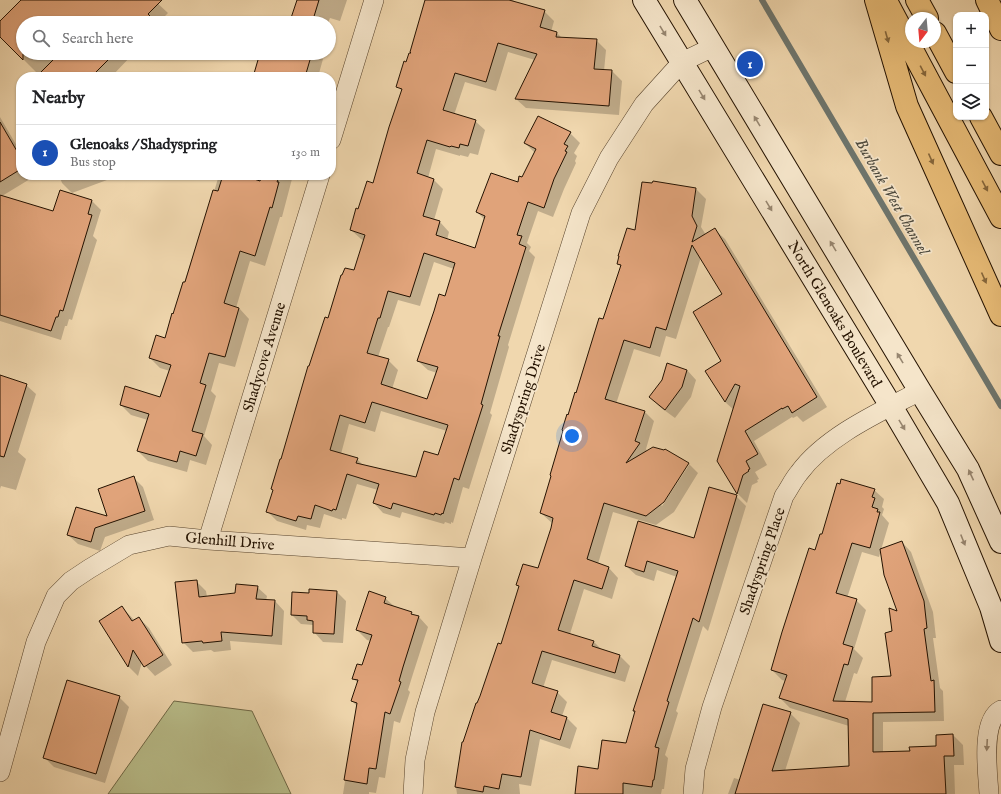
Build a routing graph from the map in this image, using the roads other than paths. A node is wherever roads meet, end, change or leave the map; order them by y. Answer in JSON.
{"nodes":[{"id":1,"x":374,"y":0,"type":"edge"},
{"id":2,"x":644,"y":0,"type":"edge"},
{"id":3,"x":685,"y":0,"type":"edge"},
{"id":4,"x":876,"y":0,"type":"edge"},
{"id":5,"x":885,"y":0,"type":"edge"},
{"id":6,"x":917,"y":0,"type":"edge"},
{"id":7,"x":987,"y":0,"type":"edge"},
{"id":8,"x":924,"y":12,"type":"edge"},
{"id":9,"x":1001,"y":29,"type":"edge"},
{"id":10,"x":941,"y":44,"type":"edge"},
{"id":11,"x":713,"y":47,"type":"junction"},
{"id":12,"x":682,"y":62,"type":"junction"},
{"id":13,"x":953,"y":66,"type":"edge"},
{"id":14,"x":983,"y":120,"type":"edge"},
{"id":15,"x":336,"y":124,"type":"edge"},
{"id":16,"x":1001,"y":154,"type":"edge"},
{"id":17,"x":318,"y":180,"type":"edge"},
{"id":18,"x":1001,"y":217,"type":"edge"},
{"id":19,"x":1001,"y":315,"type":"edge"},
{"id":20,"x":920,"y":391,"type":"junction"},
{"id":21,"x":891,"y":406,"type":"junction"},
{"id":22,"x":208,"y":540,"type":"junction"},
{"id":23,"x":1001,"y":542,"type":"edge"},
{"id":24,"x":472,"y":558,"type":"junction"},
{"id":25,"x":1001,"y":641,"type":"edge"},
{"id":26,"x":1001,"y":710,"type":"edge"},
{"id":27,"x":0,"y":772,"type":"edge"},
{"id":28,"x":413,"y":794,"type":"edge"},
{"id":29,"x":693,"y":794,"type":"edge"},
{"id":30,"x":989,"y":794,"type":"edge"}],
"edges":[{"from":1,"to":15,"type":"street"},
{"from":2,"to":12,"type":"main road","name":"North Glenoaks Boulevard","one_way":true},
{"from":3,"to":11,"type":"main road"},
{"from":4,"to":19,"type":"highway","one_way":true},
{"from":5,"to":18,"type":"highway","one_way":true},
{"from":6,"to":8,"type":"highway"},
{"from":7,"to":9,"type":"highway"},
{"from":10,"to":13,"type":"highway"},
{"from":11,"to":12,"type":"street","name":"Shadyspring Drive"},
{"from":20,"to":11,"type":"main road","one_way":true},
{"from":12,"to":21,"type":"main road","name":"North Glenoaks Boulevard","one_way":true},
{"from":12,"to":24,"type":"street","name":"Shadyspring Drive"},
{"from":14,"to":16,"type":"highway"},
{"from":17,"to":22,"type":"street","name":"Shadycove Avenue"},
{"from":20,"to":21,"type":"street","name":"Shadyspring Place"},
{"from":23,"to":20,"type":"main road","one_way":true},
{"from":21,"to":25,"type":"main road","name":"North Glenoaks Boulevard","one_way":true},
{"from":21,"to":29,"type":"street","name":"Shadyspring Place"},
{"from":22,"to":24,"type":"street","name":"Glenhill Drive"},
{"from":22,"to":27,"type":"street","name":"Glenhill Drive"},
{"from":24,"to":28,"type":"street","name":"Shadyspring Drive"},
{"from":26,"to":30,"type":"street","one_way":true}]}
